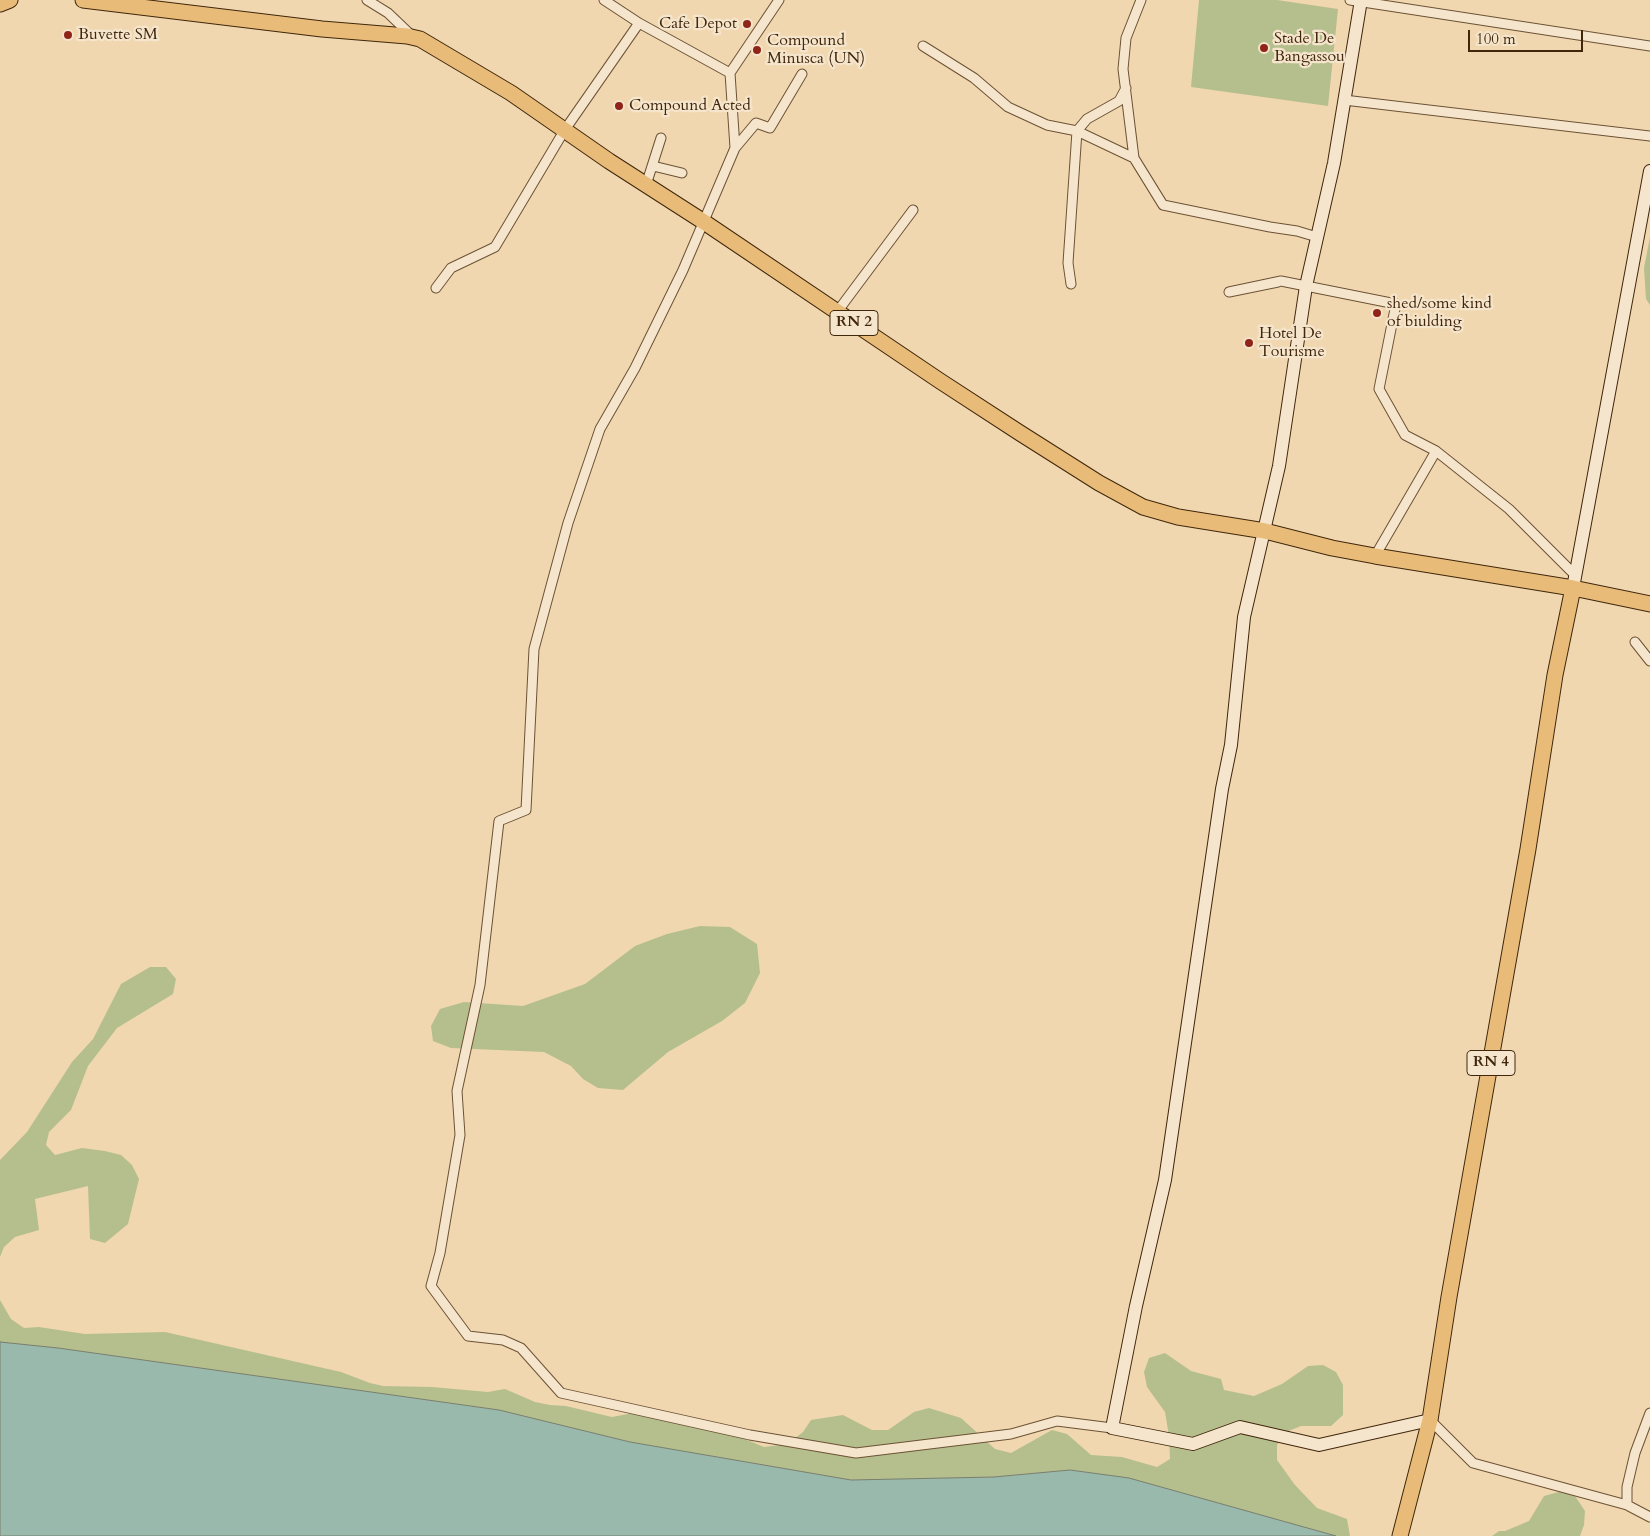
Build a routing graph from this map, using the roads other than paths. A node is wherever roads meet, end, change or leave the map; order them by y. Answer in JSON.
{"nodes":[{"id":1,"x":9,"y":0,"type":"edge"},
{"id":2,"x":83,"y":0,"type":"edge"},
{"id":3,"x":367,"y":0,"type":"edge"},
{"id":4,"x":604,"y":0,"type":"edge"},
{"id":5,"x":779,"y":0,"type":"edge"},
{"id":6,"x":1141,"y":0,"type":"edge"},
{"id":7,"x":1357,"y":1,"type":"edge"},
{"id":8,"x":0,"y":4,"type":"edge"},
{"id":9,"x":639,"y":24,"type":"junction"},
{"id":10,"x":414,"y":37,"type":"junction"},
{"id":11,"x":923,"y":46,"type":"dead end"},
{"id":12,"x":1650,"y":46,"type":"edge"},
{"id":13,"x":730,"y":73,"type":"junction"},
{"id":14,"x":802,"y":74,"type":"dead end"},
{"id":15,"x":1126,"y":88,"type":"junction"},
{"id":16,"x":1344,"y":100,"type":"junction"},
{"id":17,"x":1077,"y":130,"type":"junction"},
{"id":18,"x":564,"y":131,"type":"junction"},
{"id":19,"x":1650,"y":136,"type":"edge"},
{"id":20,"x":661,"y":138,"type":"dead end"},
{"id":21,"x":735,"y":148,"type":"junction"},
{"id":22,"x":1134,"y":158,"type":"junction"},
{"id":23,"x":653,"y":166,"type":"junction"},
{"id":24,"x":1650,"y":170,"type":"edge"},
{"id":25,"x":682,"y":173,"type":"dead end"},
{"id":26,"x":646,"y":186,"type":"junction"},
{"id":27,"x":913,"y":210,"type":"dead end"},
{"id":28,"x":704,"y":222,"type":"junction"},
{"id":29,"x":1317,"y":237,"type":"junction"},
{"id":30,"x":1278,"y":282,"type":"dead end"},
{"id":31,"x":1071,"y":284,"type":"dead end"},
{"id":32,"x":1306,"y":286,"type":"junction"},
{"id":33,"x":436,"y":288,"type":"dead end"},
{"id":34,"x":837,"y":312,"type":"junction"},
{"id":35,"x":1436,"y":451,"type":"junction"},
{"id":36,"x":1264,"y":531,"type":"junction"},
{"id":37,"x":1375,"y":556,"type":"junction"},
{"id":38,"x":1574,"y":581,"type":"junction"},
{"id":39,"x":1650,"y":604,"type":"edge"},
{"id":40,"x":1635,"y":642,"type":"dead end"},
{"id":41,"x":1650,"y":661,"type":"edge"},
{"id":42,"x":1650,"y":1413,"type":"edge"},
{"id":43,"x":1430,"y":1420,"type":"junction"},
{"id":44,"x":1112,"y":1428,"type":"junction"},
{"id":45,"x":1627,"y":1505,"type":"junction"},
{"id":46,"x":1650,"y":1517,"type":"edge"},
{"id":47,"x":1400,"y":1536,"type":"edge"}],
"edges":[{"from":1,"to":8,"type":"main road"},
{"from":2,"to":10,"type":"main road","number":"RN 2"},
{"from":3,"to":10,"type":"street"},
{"from":4,"to":9,"type":"street"},
{"from":5,"to":13,"type":"street"},
{"from":6,"to":15,"type":"street"},
{"from":7,"to":12,"type":"street"},
{"from":7,"to":16,"type":"street"},
{"from":9,"to":13,"type":"street"},
{"from":9,"to":18,"type":"street"},
{"from":10,"to":18,"type":"main road","number":"RN 2"},
{"from":11,"to":17,"type":"street"},
{"from":13,"to":21,"type":"street"},
{"from":14,"to":21,"type":"street"},
{"from":15,"to":17,"type":"street"},
{"from":15,"to":22,"type":"street"},
{"from":16,"to":19,"type":"street"},
{"from":16,"to":29,"type":"street"},
{"from":17,"to":22,"type":"street"},
{"from":17,"to":31,"type":"street"},
{"from":18,"to":26,"type":"main road","number":"RN 2"},
{"from":18,"to":33,"type":"street"},
{"from":20,"to":23,"type":"street"},
{"from":21,"to":28,"type":"street"},
{"from":22,"to":29,"type":"street"},
{"from":23,"to":25,"type":"street"},
{"from":23,"to":26,"type":"street"},
{"from":24,"to":38,"type":"street"},
{"from":26,"to":28,"type":"main road","number":"RN 2"},
{"from":27,"to":34,"type":"street"},
{"from":28,"to":34,"type":"main road","number":"RN 2"},
{"from":28,"to":44,"type":"street"},
{"from":29,"to":32,"type":"street"},
{"from":30,"to":32,"type":"street"},
{"from":32,"to":35,"type":"street"},
{"from":32,"to":36,"type":"street"},
{"from":34,"to":36,"type":"main road","number":"RN 2"},
{"from":35,"to":37,"type":"street"},
{"from":35,"to":38,"type":"street"},
{"from":36,"to":37,"type":"main road","number":"RN 2"},
{"from":36,"to":44,"type":"street"},
{"from":37,"to":38,"type":"main road","number":"RN 2"},
{"from":38,"to":39,"type":"main road","number":"RN 2"},
{"from":38,"to":43,"type":"main road","number":"RN 4"},
{"from":40,"to":41,"type":"street"},
{"from":42,"to":45,"type":"street"},
{"from":43,"to":44,"type":"street"},
{"from":43,"to":45,"type":"street"},
{"from":43,"to":47,"type":"main road","number":"RN 4"},
{"from":45,"to":46,"type":"street"}]}
